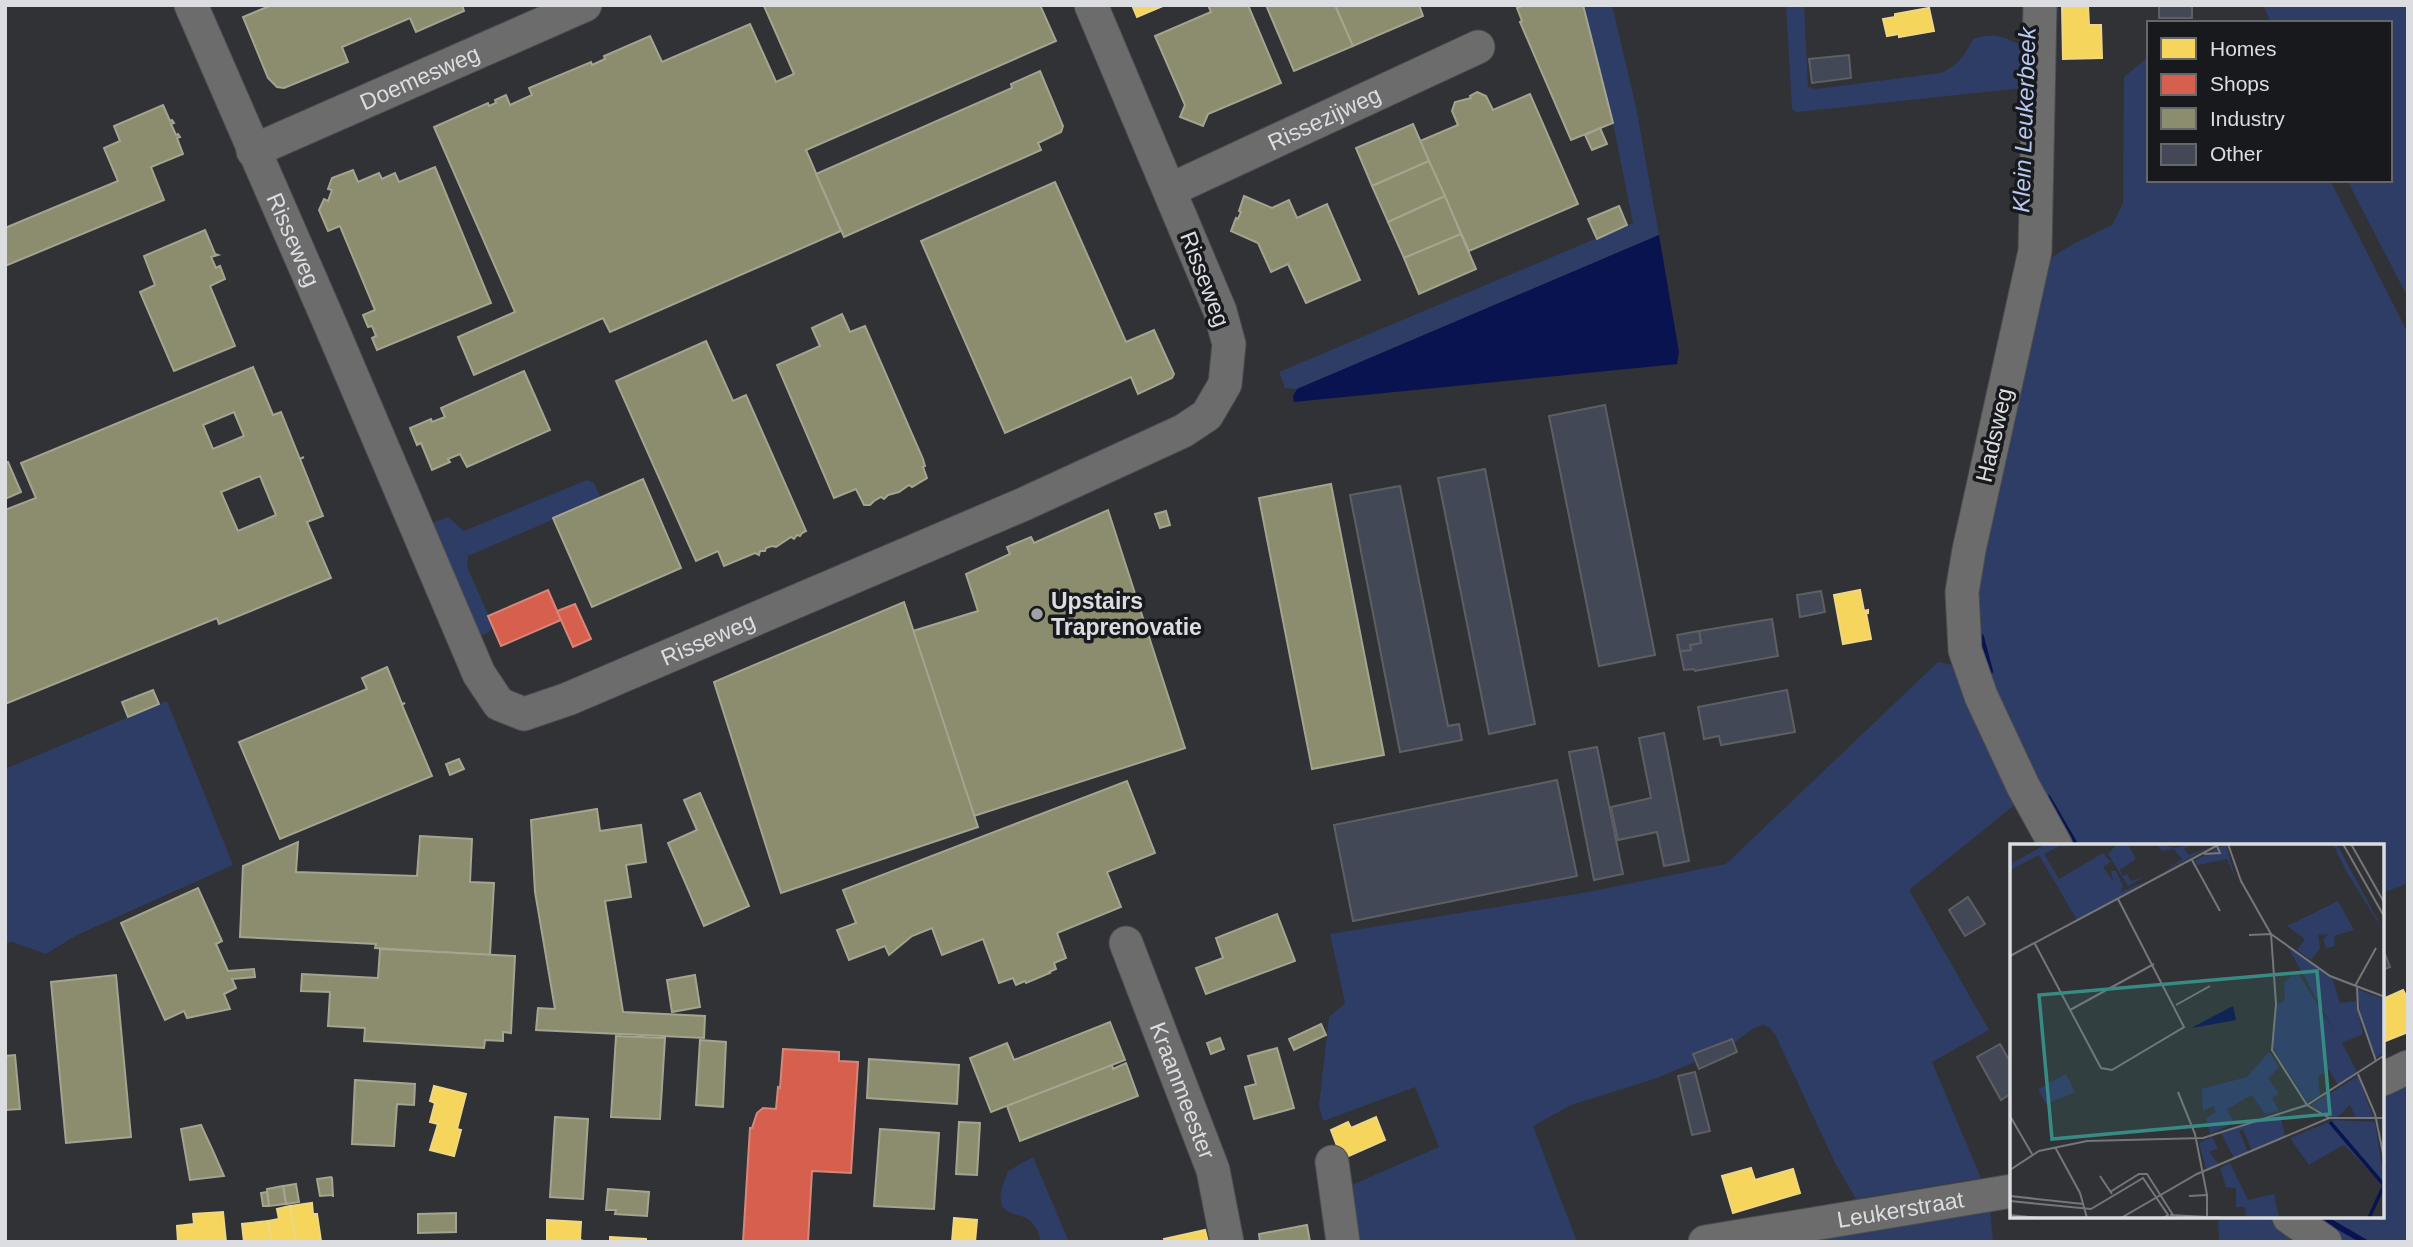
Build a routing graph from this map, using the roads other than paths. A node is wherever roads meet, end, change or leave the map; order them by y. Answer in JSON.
{"nodes":[{"id":1,"x":191,"y":5,"type":"edge"},
{"id":2,"x":585,"y":5,"type":"edge"},
{"id":3,"x":1091,"y":5,"type":"edge"},
{"id":4,"x":2040,"y":5,"type":"edge"},
{"id":5,"x":1478,"y":47,"type":"dead end"},
{"id":6,"x":253,"y":151,"type":"junction"},
{"id":7,"x":1170,"y":191,"type":"junction"},
{"id":8,"x":2055,"y":844,"type":"edge"},
{"id":9,"x":1126,"y":943,"type":"dead end"},
{"id":10,"x":2408,"y":1067,"type":"edge"},
{"id":11,"x":2385,"y":1078,"type":"edge"},
{"id":12,"x":1332,"y":1161,"type":"dead end"},
{"id":13,"x":2010,"y":1191,"type":"edge"},
{"id":14,"x":2292,"y":1219,"type":"edge"},
{"id":15,"x":1227,"y":1242,"type":"edge"},
{"id":16,"x":1343,"y":1242,"type":"edge"},
{"id":17,"x":1705,"y":1242,"type":"edge"},
{"id":18,"x":2325,"y":1242,"type":"edge"}],
"edges":[{"from":1,"to":6,"type":"street","name":"Risseweg"},
{"from":2,"to":6,"type":"street","name":"Doemesweg"},
{"from":3,"to":7,"type":"street","name":"Risseweg"},
{"from":4,"to":8,"type":"street","name":"Hadsweg"},
{"from":5,"to":7,"type":"street","name":"Rissezijweg"},
{"from":6,"to":7,"type":"street","name":"Risseweg"},
{"from":9,"to":15,"type":"street","name":"Kraanmeester"},
{"from":10,"to":11,"type":"street"},
{"from":12,"to":16,"type":"street"},
{"from":13,"to":17,"type":"street","name":"Leukerstraat"},
{"from":14,"to":18,"type":"street"}]}
